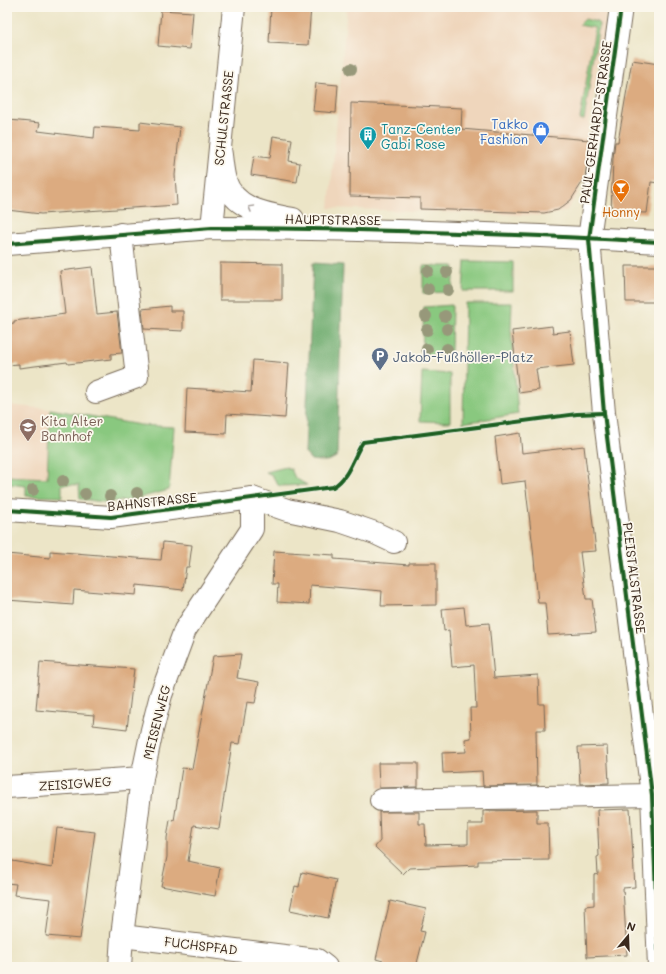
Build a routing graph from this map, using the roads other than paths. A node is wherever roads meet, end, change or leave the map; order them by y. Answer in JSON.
{"nodes":[{"id":1,"x":234,"y":7,"type":"edge"},
{"id":2,"x":622,"y":7,"type":"edge"},
{"id":3,"x":220,"y":150,"type":"junction"},
{"id":4,"x":212,"y":228,"type":"junction"},
{"id":5,"x":343,"y":229,"type":"junction"},
{"id":6,"x":121,"y":234,"type":"junction"},
{"id":7,"x":589,"y":239,"type":"junction"},
{"id":8,"x":659,"y":242,"type":"edge"},
{"id":9,"x":7,"y":244,"type":"edge"},
{"id":10,"x":96,"y":392,"type":"dead end"},
{"id":11,"x":252,"y":498,"type":"junction"},
{"id":12,"x":7,"y":510,"type":"edge"},
{"id":13,"x":394,"y":542,"type":"dead end"},
{"id":14,"x":142,"y":778,"type":"junction"},
{"id":15,"x":7,"y":787,"type":"edge"},
{"id":16,"x":652,"y":795,"type":"junction"},
{"id":17,"x":381,"y":800,"type":"dead end"},
{"id":18,"x":122,"y":936,"type":"junction"},
{"id":19,"x":120,"y":967,"type":"edge"},
{"id":20,"x":326,"y":967,"type":"edge"},
{"id":21,"x":659,"y":967,"type":"edge"}],
"edges":[{"from":1,"to":3,"type":"street","name":"SCHULSTRASSE"},
{"from":2,"to":7,"type":"street","name":"PAUL-GERHARDT-STRASSE"},
{"from":3,"to":4,"type":"street","name":"SCHULSTRASSE"},
{"from":5,"to":3,"type":"street","one_way":true},
{"from":4,"to":5,"type":"street","name":"HAUPTSTRASSE"},
{"from":4,"to":6,"type":"street","name":"HAUPTSTRASSE"},
{"from":5,"to":7,"type":"street","name":"HAUPTSTRASSE"},
{"from":6,"to":9,"type":"street","name":"HAUPTSTRASSE"},
{"from":6,"to":10,"type":"street"},
{"from":7,"to":8,"type":"street","name":"HAUPTSTRASSE"},
{"from":7,"to":16,"type":"street","name":"PLEISTALSTRASSE"},
{"from":11,"to":12,"type":"street","name":"BAHNSTRASSE"},
{"from":11,"to":13,"type":"street","name":"BAHNSTRASSE"},
{"from":11,"to":14,"type":"street","name":"MEISENWEG"},
{"from":14,"to":15,"type":"street","name":"ZEISIGWEG"},
{"from":14,"to":18,"type":"street","name":"MEISENWEG"},
{"from":16,"to":17,"type":"street"},
{"from":16,"to":21,"type":"street","name":"PLEISTALSTRASSE"},
{"from":18,"to":19,"type":"street","name":"MEISENWEG"},
{"from":18,"to":20,"type":"street","name":"FUCHSPFAD"}]}
